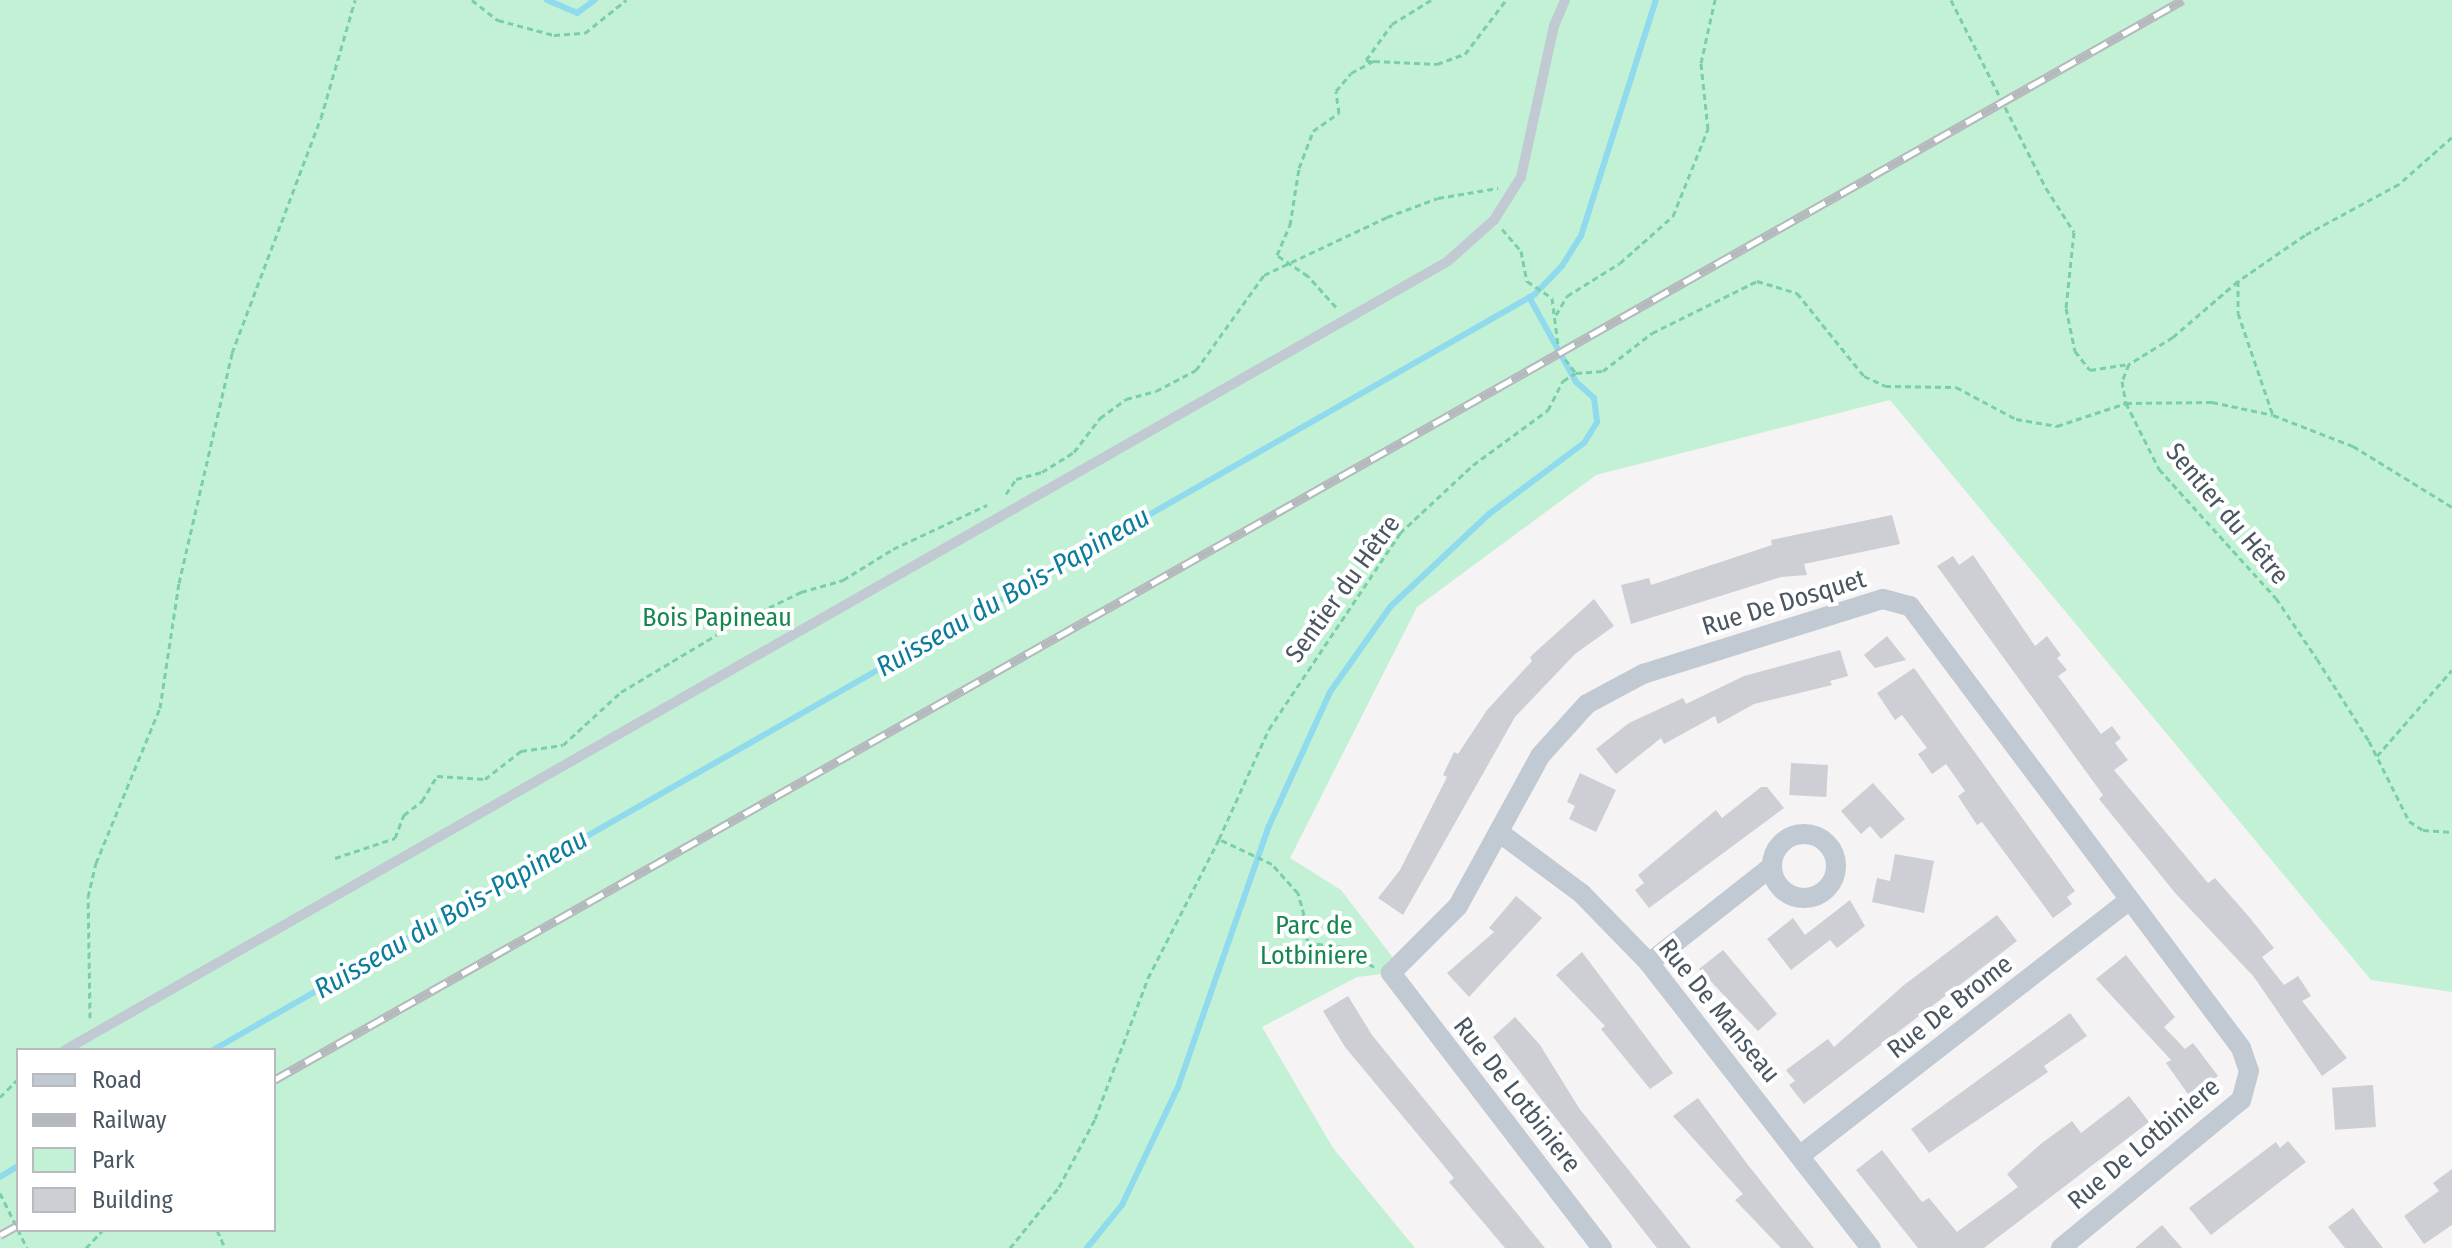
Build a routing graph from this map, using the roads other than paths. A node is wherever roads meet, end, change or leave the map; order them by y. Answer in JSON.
{"nodes":[{"id":1,"x":1565,"y":0,"type":"edge"},
{"id":2,"x":1500,"y":833,"type":"junction"},
{"id":3,"x":1771,"y":867,"type":"dead end"},
{"id":4,"x":2129,"y":900,"type":"junction"},
{"id":5,"x":1649,"y":963,"type":"junction"},
{"id":6,"x":1391,"y":973,"type":"joint"},
{"id":7,"x":69,"y":1048,"type":"edge"},
{"id":8,"x":2249,"y":1071,"type":"joint"},
{"id":9,"x":1802,"y":1154,"type":"junction"},
{"id":10,"x":1602,"y":1248,"type":"edge"},
{"id":11,"x":1871,"y":1248,"type":"edge"},
{"id":12,"x":2061,"y":1248,"type":"edge"}],
"edges":[{"from":1,"to":7,"type":"lane"},
{"from":2,"to":4,"type":"street","name":"Rue De Dosquet"},
{"from":2,"to":5,"type":"street","name":"Rue De Manseau"},
{"from":2,"to":6,"type":"street","name":"Rue De Dosquet"},
{"from":3,"to":5,"type":"street"},
{"from":4,"to":8,"type":"street","name":"Rue De Dosquet"},
{"from":4,"to":9,"type":"street","name":"Rue De Brome"},
{"from":5,"to":9,"type":"street","name":"Rue De Manseau"},
{"from":6,"to":10,"type":"street","name":"Rue De Lotbiniere"},
{"from":8,"to":12,"type":"street","name":"Rue De Lotbiniere"},
{"from":9,"to":11,"type":"street","name":"Rue De Manseau"}]}
